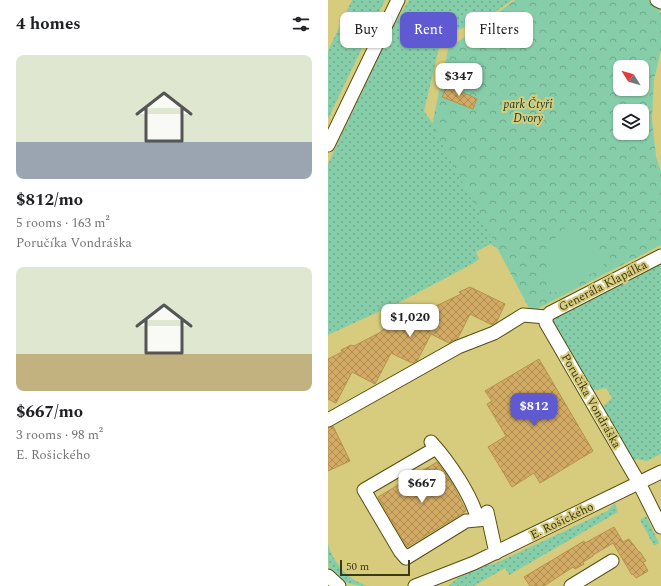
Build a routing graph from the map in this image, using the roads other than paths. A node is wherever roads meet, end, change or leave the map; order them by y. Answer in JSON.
{"nodes":[{"id":1,"x":398,"y":0,"type":"edge"},
{"id":2,"x":403,"y":0,"type":"edge"},
{"id":3,"x":657,"y":0,"type":"edge"},
{"id":4,"x":661,"y":2,"type":"edge"},
{"id":5,"x":392,"y":13,"type":"edge"},
{"id":6,"x":392,"y":17,"type":"edge"},
{"id":7,"x":375,"y":48,"type":"edge"},
{"id":8,"x":328,"y":145,"type":"edge"},
{"id":9,"x":661,"y":256,"type":"edge"},
{"id":10,"x":546,"y":317,"type":"junction"},
{"id":11,"x":328,"y":420,"type":"edge"},
{"id":12,"x":661,"y":472,"type":"edge"},
{"id":13,"x":639,"y":483,"type":"junction"},
{"id":14,"x":656,"y":502,"type":"edge"},
{"id":15,"x":484,"y":517,"type":"junction"},
{"id":16,"x":661,"y":527,"type":"edge"},
{"id":17,"x":496,"y":553,"type":"junction"},
{"id":18,"x":612,"y":561,"type":"dead end"},
{"id":19,"x":462,"y":568,"type":"junction"},
{"id":20,"x":328,"y":576,"type":"edge"},
{"id":21,"x":338,"y":586,"type":"edge"},
{"id":22,"x":415,"y":586,"type":"edge"},
{"id":23,"x":437,"y":586,"type":"edge"},
{"id":24,"x":570,"y":586,"type":"edge"}],
"edges":[{"from":1,"to":5,"type":"street"},
{"from":2,"to":6,"type":"street"},
{"from":3,"to":4,"type":"street"},
{"from":7,"to":8,"type":"street"},
{"from":9,"to":10,"type":"street","name":"Generála Klapálka"},
{"from":10,"to":11,"type":"street"},
{"from":10,"to":13,"type":"street","name":"Poručíka Vondráška"},
{"from":12,"to":13,"type":"street","name":"E. Rošického"},
{"from":13,"to":14,"type":"street","name":"Poručíka Vondráška"},
{"from":13,"to":17,"type":"street","name":"E. Rošického"},
{"from":14,"to":16,"type":"street","name":"Poručíka Vondráška"},
{"from":15,"to":15,"type":"street"},
{"from":15,"to":17,"type":"street"},
{"from":17,"to":19,"type":"street","name":"E. Rošického"},
{"from":18,"to":24,"type":"street"},
{"from":19,"to":22,"type":"street","name":"E. Rošického"},
{"from":19,"to":23,"type":"street","name":"E. Rošického"},
{"from":20,"to":21,"type":"street"}]}
